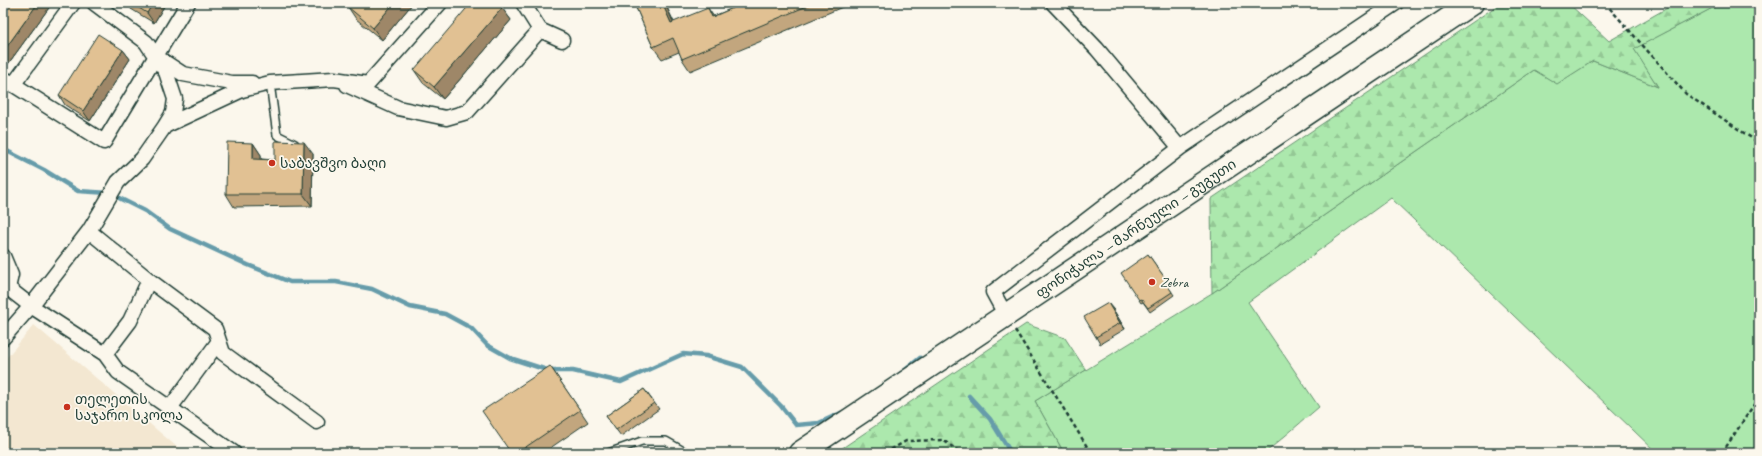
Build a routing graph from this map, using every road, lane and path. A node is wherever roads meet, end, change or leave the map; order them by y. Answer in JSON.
{"nodes":[{"id":1,"x":5,"y":3,"type":"edge"},
{"id":2,"x":73,"y":3,"type":"edge"},
{"id":3,"x":94,"y":3,"type":"edge"},
{"id":4,"x":188,"y":3,"type":"edge"},
{"id":5,"x":440,"y":3,"type":"edge"},
{"id":6,"x":523,"y":3,"type":"edge"},
{"id":7,"x":1053,"y":3,"type":"edge"},
{"id":8,"x":1396,"y":3,"type":"edge"},
{"id":9,"x":1472,"y":3,"type":"edge"},
{"id":10,"x":1605,"y":3,"type":"edge"},
{"id":11,"x":3,"y":6,"type":"edge"},
{"id":12,"x":540,"y":30,"type":"junction"},
{"id":13,"x":562,"y":40,"type":"dead end"},
{"id":14,"x":156,"y":57,"type":"junction"},
{"id":15,"x":334,"y":79,"type":"junction"},
{"id":16,"x":8,"y":82,"type":"edge"},
{"id":17,"x":270,"y":83,"type":"junction"},
{"id":18,"x":165,"y":126,"type":"junction"},
{"id":19,"x":1759,"y":143,"type":"edge"},
{"id":20,"x":295,"y":144,"type":"edge"},
{"id":21,"x":1180,"y":148,"type":"junction"},
{"id":22,"x":89,"y":231,"type":"junction"},
{"id":23,"x":3,"y":256,"type":"edge"},
{"id":24,"x":149,"y":280,"type":"junction"},
{"id":25,"x":6,"y":288,"type":"edge"},
{"id":26,"x":31,"y":306,"type":"junction"},
{"id":27,"x":1006,"y":316,"type":"junction"},
{"id":28,"x":3,"y":338,"type":"edge"},
{"id":29,"x":219,"y":341,"type":"junction"},
{"id":30,"x":105,"y":354,"type":"junction"},
{"id":31,"x":1759,"y":397,"type":"edge"},
{"id":32,"x":170,"y":408,"type":"junction"},
{"id":33,"x":316,"y":422,"type":"dead end"},
{"id":34,"x":234,"y":453,"type":"edge"},
{"id":35,"x":608,"y":453,"type":"edge"},
{"id":36,"x":687,"y":453,"type":"edge"},
{"id":37,"x":800,"y":453,"type":"edge"},
{"id":38,"x":886,"y":453,"type":"edge"},
{"id":39,"x":961,"y":453,"type":"edge"},
{"id":40,"x":1092,"y":453,"type":"edge"},
{"id":41,"x":1722,"y":453,"type":"edge"}],
"edges":[{"from":1,"to":11,"type":"street"},
{"from":2,"to":16,"type":"street"},
{"from":3,"to":14,"type":"street"},
{"from":4,"to":14,"type":"street"},
{"from":5,"to":15,"type":"street"},
{"from":6,"to":12,"type":"street"},
{"from":7,"to":21,"type":"street"},
{"from":8,"to":21,"type":"street"},
{"from":9,"to":27,"type":"highway","name":"ფონიჭალა — მარნეული — გუგუთი"},
{"from":10,"to":19,"type":"path"},
{"from":12,"to":13,"type":"street"},
{"from":12,"to":15,"type":"street"},
{"from":14,"to":16,"type":"street"},
{"from":14,"to":17,"type":"street"},
{"from":14,"to":18,"type":"street"},
{"from":15,"to":17,"type":"street"},
{"from":17,"to":18,"type":"street"},
{"from":17,"to":20,"type":"lane"},
{"from":18,"to":22,"type":"street"},
{"from":21,"to":27,"type":"street"},
{"from":22,"to":24,"type":"street"},
{"from":22,"to":26,"type":"street"},
{"from":23,"to":25,"type":"street"},
{"from":24,"to":29,"type":"street"},
{"from":24,"to":30,"type":"street"},
{"from":25,"to":26,"type":"street"},
{"from":26,"to":28,"type":"street"},
{"from":26,"to":30,"type":"street"},
{"from":27,"to":37,"type":"highway","name":"ფონიჭალა — მარნეული — გუგუთი"},
{"from":27,"to":40,"type":"path"},
{"from":29,"to":32,"type":"street"},
{"from":29,"to":33,"type":"street"},
{"from":30,"to":32,"type":"street"},
{"from":31,"to":41,"type":"path"},
{"from":32,"to":34,"type":"street"},
{"from":35,"to":36,"type":"lane"},
{"from":38,"to":39,"type":"path"}]}
